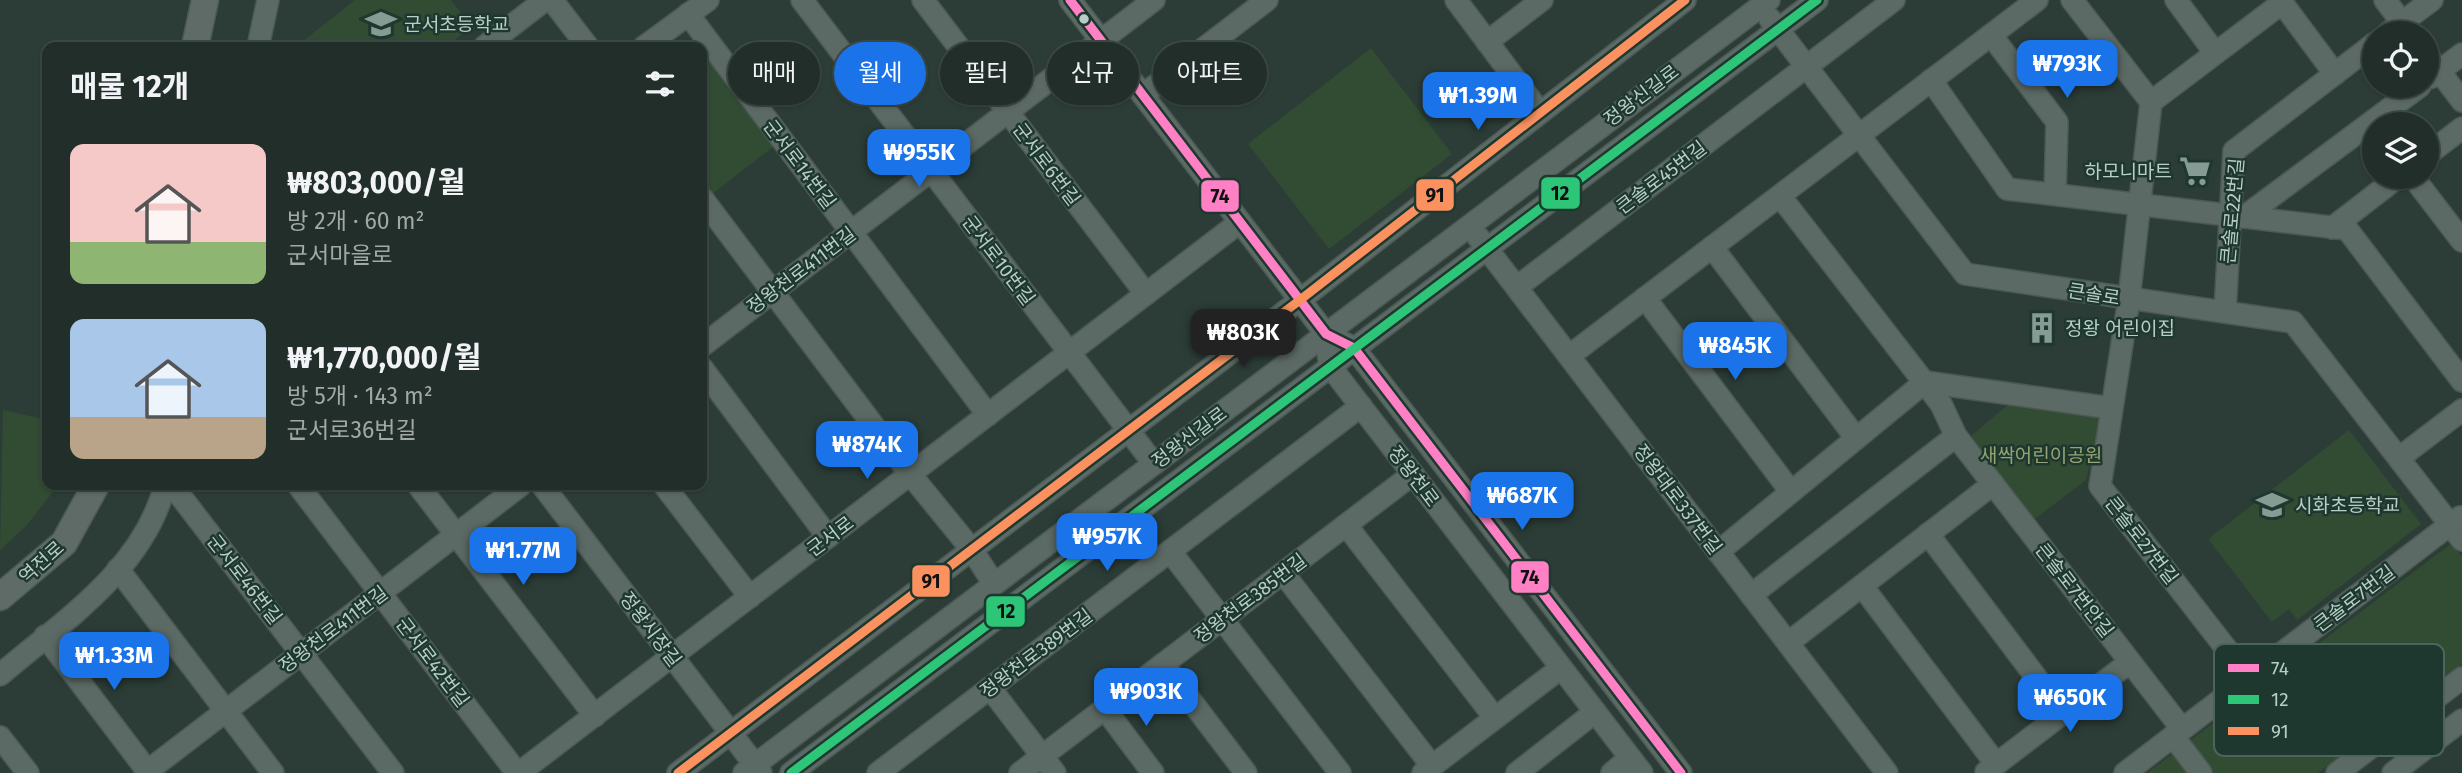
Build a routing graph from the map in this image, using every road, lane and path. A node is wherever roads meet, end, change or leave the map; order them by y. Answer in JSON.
{"nodes":[{"id":1,"x":195,"y":0,"type":"edge"},
{"id":2,"x":205,"y":0,"type":"edge"},
{"id":3,"x":268,"y":0,"type":"edge"},
{"id":4,"x":545,"y":0,"type":"edge"},
{"id":5,"x":552,"y":0,"type":"edge"},
{"id":6,"x":708,"y":0,"type":"edge"},
{"id":7,"x":802,"y":0,"type":"edge"},
{"id":8,"x":923,"y":0,"type":"edge"},
{"id":9,"x":1070,"y":0,"type":"edge"},
{"id":10,"x":1154,"y":0,"type":"edge"},
{"id":11,"x":1267,"y":0,"type":"edge"},
{"id":12,"x":1456,"y":0,"type":"edge"},
{"id":13,"x":1542,"y":0,"type":"edge"},
{"id":14,"x":1685,"y":0,"type":"edge"},
{"id":15,"x":1817,"y":0,"type":"edge"},
{"id":16,"x":1894,"y":0,"type":"edge"},
{"id":17,"x":2037,"y":0,"type":"edge"},
{"id":18,"x":2072,"y":0,"type":"edge"},
{"id":19,"x":2176,"y":0,"type":"edge"},
{"id":20,"x":2385,"y":0,"type":"edge"},
{"id":21,"x":2432,"y":0,"type":"edge"},
{"id":22,"x":2281,"y":1,"type":"edge"},
{"id":23,"x":1761,"y":2,"type":"edge"},
{"id":24,"x":688,"y":14,"type":"junction"},
{"id":25,"x":2396,"y":21,"type":"edge"},
{"id":26,"x":2410,"y":21,"type":"edge"},
{"id":27,"x":1777,"y":28,"type":"junction"},
{"id":28,"x":1991,"y":35,"type":"junction"},
{"id":29,"x":1101,"y":40,"type":"junction"},
{"id":30,"x":187,"y":42,"type":"edge"},
{"id":31,"x":196,"y":42,"type":"edge"},
{"id":32,"x":259,"y":42,"type":"edge"},
{"id":33,"x":490,"y":42,"type":"edge"},
{"id":34,"x":584,"y":42,"type":"edge"},
{"id":35,"x":651,"y":42,"type":"edge"},
{"id":36,"x":1487,"y":42,"type":"junction"},
{"id":37,"x":2215,"y":53,"type":"junction"},
{"id":38,"x":2362,"y":53,"type":"edge"},
{"id":39,"x":2462,"y":54,"type":"edge"},
{"id":40,"x":2439,"y":65,"type":"edge"},
{"id":41,"x":1806,"y":67,"type":"junction"},
{"id":42,"x":2335,"y":74,"type":"junction"},
{"id":43,"x":2439,"y":77,"type":"edge"},
{"id":44,"x":1931,"y":80,"type":"junction"},
{"id":45,"x":1143,"y":95,"type":"junction"},
{"id":46,"x":2403,"y":98,"type":"edge"},
{"id":47,"x":2462,"y":100,"type":"edge"},
{"id":48,"x":2151,"y":102,"type":"junction"},
{"id":49,"x":1539,"y":111,"type":"junction"},
{"id":50,"x":1007,"y":112,"type":"junction"},
{"id":51,"x":2462,"y":128,"type":"edge"},
{"id":52,"x":1859,"y":136,"type":"junction"},
{"id":53,"x":2439,"y":146,"type":"edge"},
{"id":54,"x":931,"y":171,"type":"junction"},
{"id":55,"x":2382,"y":189,"type":"edge"},
{"id":56,"x":2422,"y":189,"type":"edge"},
{"id":57,"x":2055,"y":194,"type":"junction"},
{"id":58,"x":1780,"y":196,"type":"junction"},
{"id":59,"x":2138,"y":204,"type":"junction"},
{"id":60,"x":707,"y":205,"type":"edge"},
{"id":61,"x":2237,"y":216,"type":"junction"},
{"id":62,"x":1240,"y":222,"type":"junction"},
{"id":63,"x":1469,"y":225,"type":"junction"},
{"id":64,"x":2332,"y":228,"type":"junction"},
{"id":65,"x":850,"y":232,"type":"junction"},
{"id":66,"x":2462,"y":241,"type":"edge"},
{"id":67,"x":1486,"y":247,"type":"junction"},
{"id":68,"x":1712,"y":247,"type":"junction"},
{"id":69,"x":1517,"y":287,"type":"junction"},
{"id":70,"x":773,"y":292,"type":"junction"},
{"id":71,"x":1146,"y":294,"type":"junction"},
{"id":72,"x":1645,"y":298,"type":"junction"},
{"id":73,"x":2129,"y":299,"type":"junction"},
{"id":74,"x":1300,"y":300,"type":"junction"},
{"id":75,"x":2225,"y":312,"type":"junction"},
{"id":76,"x":1326,"y":334,"type":"junction"},
{"id":77,"x":707,"y":342,"type":"edge"},
{"id":78,"x":1354,"y":348,"type":"junction"},
{"id":79,"x":1069,"y":353,"type":"junction"},
{"id":80,"x":1569,"y":356,"type":"junction"},
{"id":81,"x":1330,"y":366,"type":"junction"},
{"id":82,"x":707,"y":376,"type":"edge"},
{"id":83,"x":2462,"y":381,"type":"edge"},
{"id":84,"x":1924,"y":382,"type":"junction"},
{"id":85,"x":1361,"y":406,"type":"junction"},
{"id":86,"x":2111,"y":408,"type":"junction"},
{"id":87,"x":2462,"y":410,"type":"edge"},
{"id":88,"x":988,"y":415,"type":"junction"},
{"id":89,"x":1129,"y":430,"type":"junction"},
{"id":90,"x":1956,"y":436,"type":"junction"},
{"id":91,"x":1856,"y":438,"type":"junction"},
{"id":92,"x":2399,"y":458,"type":"junction"},
{"id":93,"x":1154,"y":464,"type":"junction"},
{"id":94,"x":910,"y":474,"type":"junction"},
{"id":95,"x":1413,"y":474,"type":"junction"},
{"id":96,"x":1993,"y":484,"type":"junction"},
{"id":97,"x":84,"y":490,"type":"edge"},
{"id":98,"x":93,"y":490,"type":"edge"},
{"id":99,"x":163,"y":490,"type":"edge"},
{"id":100,"x":176,"y":490,"type":"edge"},
{"id":101,"x":302,"y":490,"type":"edge"},
{"id":102,"x":422,"y":490,"type":"edge"},
{"id":103,"x":514,"y":490,"type":"edge"},
{"id":104,"x":546,"y":490,"type":"edge"},
{"id":105,"x":668,"y":490,"type":"edge"},
{"id":106,"x":1791,"y":492,"type":"junction"},
{"id":107,"x":1346,"y":525,"type":"junction"},
{"id":108,"x":2458,"y":527,"type":"edge"},
{"id":109,"x":456,"y":534,"type":"junction"},
{"id":110,"x":1928,"y":534,"type":"junction"},
{"id":111,"x":828,"y":537,"type":"junction"},
{"id":112,"x":972,"y":550,"type":"junction"},
{"id":113,"x":1170,"y":551,"type":"junction"},
{"id":114,"x":1718,"y":552,"type":"junction"},
{"id":115,"x":118,"y":569,"type":"junction"},
{"id":116,"x":1283,"y":573,"type":"junction"},
{"id":117,"x":0,"y":582,"type":"edge"},
{"id":118,"x":994,"y":584,"type":"junction"},
{"id":119,"x":1862,"y":586,"type":"junction"},
{"id":120,"x":380,"y":593,"type":"junction"},
{"id":121,"x":1751,"y":596,"type":"junction"},
{"id":122,"x":0,"y":597,"type":"edge"},
{"id":123,"x":750,"y":597,"type":"junction"},
{"id":124,"x":1222,"y":620,"type":"junction"},
{"id":125,"x":45,"y":636,"type":"junction"},
{"id":126,"x":1788,"y":643,"type":"junction"},
{"id":127,"x":2223,"y":644,"type":"edge"},
{"id":128,"x":2296,"y":644,"type":"edge"},
{"id":129,"x":302,"y":653,"type":"junction"},
{"id":130,"x":672,"y":656,"type":"junction"},
{"id":131,"x":2130,"y":662,"type":"junction"},
{"id":132,"x":1163,"y":664,"type":"junction"},
{"id":133,"x":1561,"y":668,"type":"junction"},
{"id":134,"x":0,"y":675,"type":"edge"},
{"id":135,"x":2462,"y":678,"type":"edge"},
{"id":136,"x":990,"y":688,"type":"junction"},
{"id":137,"x":2444,"y":692,"type":"edge"},
{"id":138,"x":2214,"y":705,"type":"edge"},
{"id":139,"x":1105,"y":709,"type":"junction"},
{"id":140,"x":226,"y":711,"type":"junction"},
{"id":141,"x":1595,"y":712,"type":"junction"},
{"id":142,"x":2063,"y":713,"type":"junction"},
{"id":143,"x":594,"y":716,"type":"junction"},
{"id":144,"x":1495,"y":718,"type":"junction"},
{"id":145,"x":2462,"y":720,"type":"edge"},
{"id":146,"x":730,"y":733,"type":"junction"},
{"id":147,"x":2178,"y":733,"type":"junction"},
{"id":148,"x":2444,"y":734,"type":"edge"},
{"id":149,"x":0,"y":737,"type":"edge"},
{"id":150,"x":2359,"y":756,"type":"edge"},
{"id":151,"x":2415,"y":756,"type":"edge"},
{"id":152,"x":1048,"y":765,"type":"edge"},
{"id":153,"x":1636,"y":766,"type":"edge"},
{"id":154,"x":2197,"y":768,"type":"edge"},
{"id":155,"x":1990,"y":769,"type":"edge"},
{"id":156,"x":753,"y":770,"type":"edge"},
{"id":157,"x":1427,"y":770,"type":"edge"},
{"id":158,"x":147,"y":772,"type":"edge"},
{"id":159,"x":28,"y":773,"type":"edge"},
{"id":160,"x":273,"y":773,"type":"edge"},
{"id":161,"x":393,"y":773,"type":"edge"},
{"id":162,"x":518,"y":773,"type":"edge"},
{"id":163,"x":678,"y":773,"type":"edge"},
{"id":164,"x":791,"y":773,"type":"edge"},
{"id":165,"x":878,"y":773,"type":"edge"},
{"id":166,"x":1020,"y":773,"type":"edge"},
{"id":167,"x":1153,"y":773,"type":"edge"},
{"id":168,"x":1246,"y":773,"type":"edge"},
{"id":169,"x":1340,"y":773,"type":"edge"},
{"id":170,"x":1517,"y":773,"type":"edge"},
{"id":171,"x":1612,"y":773,"type":"edge"},
{"id":172,"x":1681,"y":773,"type":"edge"},
{"id":173,"x":1886,"y":773,"type":"edge"},
{"id":174,"x":2125,"y":773,"type":"edge"},
{"id":175,"x":2336,"y":773,"type":"edge"},
{"id":176,"x":2393,"y":773,"type":"edge"}],
"edges":[{"from":1,"to":30,"type":"main road"},
{"from":2,"to":31,"type":"main road"},
{"from":3,"to":32,"type":"street"},
{"from":4,"to":33,"type":"street"},
{"from":5,"to":34,"type":"street"},
{"from":6,"to":24,"type":"street"},
{"from":7,"to":54,"type":"street","name":"군서로10번길"},
{"from":8,"to":50,"type":"street","name":"군서로6번길"},
{"from":9,"to":29,"type":"street","name":"정왕천로"},
{"from":10,"to":29,"type":"street","name":"정왕천로411번길"},
{"from":11,"to":45,"type":"street"},
{"from":12,"to":36,"type":"street"},
{"from":13,"to":36,"type":"street"},
{"from":14,"to":49,"type":"street"},
{"from":15,"to":27,"type":"street","name":"정왕신길로"},
{"from":16,"to":41,"type":"street","name":"큰솔로45번길"},
{"from":17,"to":28,"type":"street"},
{"from":18,"to":48,"type":"street"},
{"from":19,"to":37,"type":"street"},
{"from":20,"to":25,"type":"street"},
{"from":21,"to":26,"type":"street"},
{"from":22,"to":37,"type":"street"},
{"from":22,"to":42,"type":"street"},
{"from":23,"to":27,"type":"street","name":"큰솔로"},
{"from":23,"to":63,"type":"street","name":"정왕신길로"},
{"from":24,"to":35,"type":"street"},
{"from":24,"to":65,"type":"street","name":"군서로14번길"},
{"from":27,"to":41,"type":"street","name":"큰솔로"},
{"from":27,"to":67,"type":"street","name":"정왕신길로"},
{"from":28,"to":44,"type":"street"},
{"from":28,"to":57,"type":"street"},
{"from":29,"to":45,"type":"street","name":"정왕천로"},
{"from":29,"to":50,"type":"street","name":"정왕천로411번길"},
{"from":36,"to":49,"type":"street"},
{"from":37,"to":48,"type":"street"},
{"from":38,"to":42,"type":"street","name":"큰솔로22번길"},
{"from":39,"to":40,"type":"street"},
{"from":41,"to":52,"type":"street","name":"큰솔로"},
{"from":41,"to":69,"type":"street","name":"큰솔로45번길"},
{"from":42,"to":61,"type":"street","name":"큰솔로22번길"},
{"from":43,"to":47,"type":"street"},
{"from":44,"to":52,"type":"street"},
{"from":44,"to":57,"type":"street"},
{"from":45,"to":62,"type":"street","name":"정왕천로"},
{"from":46,"to":61,"type":"street"},
{"from":48,"to":59,"type":"street","name":"큰솔로27번길"},
{"from":49,"to":74,"type":"street"},
{"from":50,"to":54,"type":"street","name":"정왕천로411번길"},
{"from":50,"to":71,"type":"street","name":"군서로6번길"},
{"from":51,"to":53,"type":"street"},
{"from":52,"to":58,"type":"street"},
{"from":52,"to":73,"type":"street","name":"큰솔로"},
{"from":54,"to":65,"type":"street","name":"정왕천로411번길"},
{"from":54,"to":79,"type":"street","name":"군서로10번길"},
{"from":55,"to":64,"type":"street"},
{"from":56,"to":66,"type":"street"},
{"from":57,"to":59,"type":"street"},
{"from":58,"to":68,"type":"street"},
{"from":58,"to":84,"type":"street","name":"큰솔로7번안길"},
{"from":59,"to":61,"type":"street"},
{"from":59,"to":73,"type":"street","name":"큰솔로27번길"},
{"from":60,"to":70,"type":"street"},
{"from":61,"to":64,"type":"street"},
{"from":61,"to":75,"type":"street","name":"큰솔로22번길"},
{"from":62,"to":71,"type":"street","name":"군서로"},
{"from":62,"to":74,"type":"street","name":"정왕천로"},
{"from":63,"to":67,"type":"street","name":"정왕대로337번길"},
{"from":63,"to":76,"type":"street","name":"정왕신길로"},
{"from":64,"to":83,"type":"street"},
{"from":65,"to":70,"type":"street","name":"정왕천로411번길"},
{"from":65,"to":88,"type":"street","name":"군서로14번길"},
{"from":67,"to":69,"type":"street","name":"정왕대로337번길"},
{"from":67,"to":78,"type":"street","name":"정왕신길로"},
{"from":68,"to":72,"type":"street"},
{"from":68,"to":91,"type":"street"},
{"from":69,"to":80,"type":"street","name":"정왕대로337번길"},
{"from":70,"to":77,"type":"street","name":"정왕천로411번길"},
{"from":70,"to":94,"type":"street"},
{"from":71,"to":79,"type":"street","name":"군서로"},
{"from":72,"to":80,"type":"street"},
{"from":72,"to":106,"type":"street"},
{"from":73,"to":75,"type":"street","name":"큰솔로"},
{"from":73,"to":86,"type":"street","name":"큰솔로27번길"},
{"from":74,"to":76,"type":"street","name":"정왕천로"},
{"from":74,"to":89,"type":"street"},
{"from":75,"to":92,"type":"street","name":"큰솔로"},
{"from":76,"to":78,"type":"street","name":"정왕천로"},
{"from":76,"to":81,"type":"street"},
{"from":76,"to":93,"type":"street","name":"정왕신길로"},
{"from":78,"to":81,"type":"street","name":"정왕신길로"},
{"from":78,"to":172,"type":"street","name":"정왕천로"},
{"from":79,"to":88,"type":"street","name":"군서로"},
{"from":79,"to":89,"type":"street","name":"군서로10번길"},
{"from":80,"to":114,"type":"street","name":"정왕대로337번길"},
{"from":81,"to":85,"type":"street","name":"정왕천로"},
{"from":81,"to":164,"type":"street","name":"정왕신길로"},
{"from":82,"to":111,"type":"street"},
{"from":84,"to":86,"type":"street"},
{"from":84,"to":90,"type":"street","name":"큰솔로7번안길"},
{"from":84,"to":91,"type":"street"},
{"from":85,"to":95,"type":"street","name":"정왕천로"},
{"from":85,"to":113,"type":"street","name":"정왕천로389번길"},
{"from":86,"to":127,"type":"street","name":"큰솔로27번길"},
{"from":87,"to":92,"type":"street"},
{"from":88,"to":94,"type":"street","name":"군서로"},
{"from":89,"to":93,"type":"street","name":"군서로10번길"},
{"from":89,"to":112,"type":"street"},
{"from":90,"to":96,"type":"street","name":"큰솔로7번안길"},
{"from":90,"to":121,"type":"street"},
{"from":91,"to":106,"type":"street"},
{"from":92,"to":108,"type":"street","name":"큰솔로"},
{"from":93,"to":118,"type":"street","name":"정왕신길로"},
{"from":94,"to":111,"type":"street","name":"군서로"},
{"from":94,"to":112,"type":"street"},
{"from":95,"to":107,"type":"street","name":"정왕천로385번길"},
{"from":95,"to":133,"type":"street","name":"정왕천로"},
{"from":96,"to":110,"type":"street"},
{"from":96,"to":131,"type":"street","name":"큰솔로7번안길"},
{"from":97,"to":117,"type":"main road","name":"역전로"},
{"from":98,"to":122,"type":"main road","name":"역전로"},
{"from":99,"to":115,"type":"street"},
{"from":100,"to":129,"type":"street","name":"군서로46번길"},
{"from":101,"to":120,"type":"street","name":"군서로42번길"},
{"from":102,"to":109,"type":"street"},
{"from":103,"to":109,"type":"street","name":"정왕천로411번길"},
{"from":104,"to":130,"type":"street","name":"정왕시장길"},
{"from":105,"to":123,"type":"street"},
{"from":106,"to":114,"type":"street"},
{"from":107,"to":116,"type":"street","name":"정왕천로385번길"},
{"from":107,"to":144,"type":"street"},
{"from":108,"to":128,"type":"street","name":"큰솔로7번길"},
{"from":109,"to":120,"type":"street","name":"정왕천로411번길"},
{"from":109,"to":143,"type":"street"},
{"from":110,"to":119,"type":"street"},
{"from":110,"to":142,"type":"street"},
{"from":111,"to":123,"type":"street","name":"군서로"},
{"from":112,"to":118,"type":"street"},
{"from":112,"to":146,"type":"street"},
{"from":113,"to":124,"type":"street"},
{"from":113,"to":136,"type":"street","name":"정왕천로389번길"},
{"from":114,"to":121,"type":"street","name":"정왕대로337번길"},
{"from":115,"to":125,"type":"street"},
{"from":115,"to":140,"type":"street"},
{"from":116,"to":124,"type":"street","name":"정왕천로385번길"},
{"from":116,"to":157,"type":"street"},
{"from":118,"to":156,"type":"street","name":"정왕신길로"},
{"from":119,"to":126,"type":"street"},
{"from":119,"to":155,"type":"street"},
{"from":120,"to":129,"type":"street","name":"정왕천로411번길"},
{"from":120,"to":162,"type":"street","name":"군서로42번길"},
{"from":121,"to":126,"type":"street","name":"정왕대로337번길"},
{"from":123,"to":130,"type":"street","name":"군서로"},
{"from":124,"to":132,"type":"street","name":"정왕천로385번길"},
{"from":124,"to":169,"type":"street"},
{"from":125,"to":134,"type":"street"},
{"from":125,"to":158,"type":"street"},
{"from":126,"to":173,"type":"street","name":"정왕대로337번길"},
{"from":129,"to":140,"type":"street","name":"정왕천로411번길"},
{"from":129,"to":161,"type":"street","name":"군서로46번길"},
{"from":130,"to":143,"type":"street","name":"군서로"},
{"from":130,"to":146,"type":"street","name":"정왕시장길"},
{"from":131,"to":142,"type":"street"},
{"from":131,"to":147,"type":"street","name":"큰솔로7번안길"},
{"from":132,"to":139,"type":"street","name":"정왕천로385번길"},
{"from":132,"to":168,"type":"street"},
{"from":133,"to":141,"type":"street","name":"정왕천로"},
{"from":133,"to":144,"type":"street"},
{"from":135,"to":137,"type":"street"},
{"from":136,"to":152,"type":"street"},
{"from":136,"to":165,"type":"street","name":"정왕천로389번길"},
{"from":138,"to":147,"type":"street","name":"큰솔로7번길"},
{"from":139,"to":152,"type":"street","name":"정왕천로385번길"},
{"from":139,"to":167,"type":"street"},
{"from":140,"to":158,"type":"street","name":"정왕천로411번길"},
{"from":140,"to":160,"type":"street"},
{"from":141,"to":153,"type":"street","name":"정왕천로"},
{"from":141,"to":170,"type":"street"},
{"from":142,"to":155,"type":"street"},
{"from":143,"to":162,"type":"street","name":"군서로"},
{"from":144,"to":157,"type":"street"},
{"from":145,"to":148,"type":"street"},
{"from":146,"to":156,"type":"street","name":"정왕시장길"},
{"from":146,"to":163,"type":"street"},
{"from":147,"to":154,"type":"street","name":"큰솔로7번안길"},
{"from":147,"to":174,"type":"street","name":"큰솔로7번길"},
{"from":149,"to":159,"type":"street"},
{"from":150,"to":175,"type":"street"},
{"from":151,"to":176,"type":"street"},
{"from":152,"to":166,"type":"street","name":"정왕천로385번길"},
{"from":153,"to":171,"type":"street"}]}
